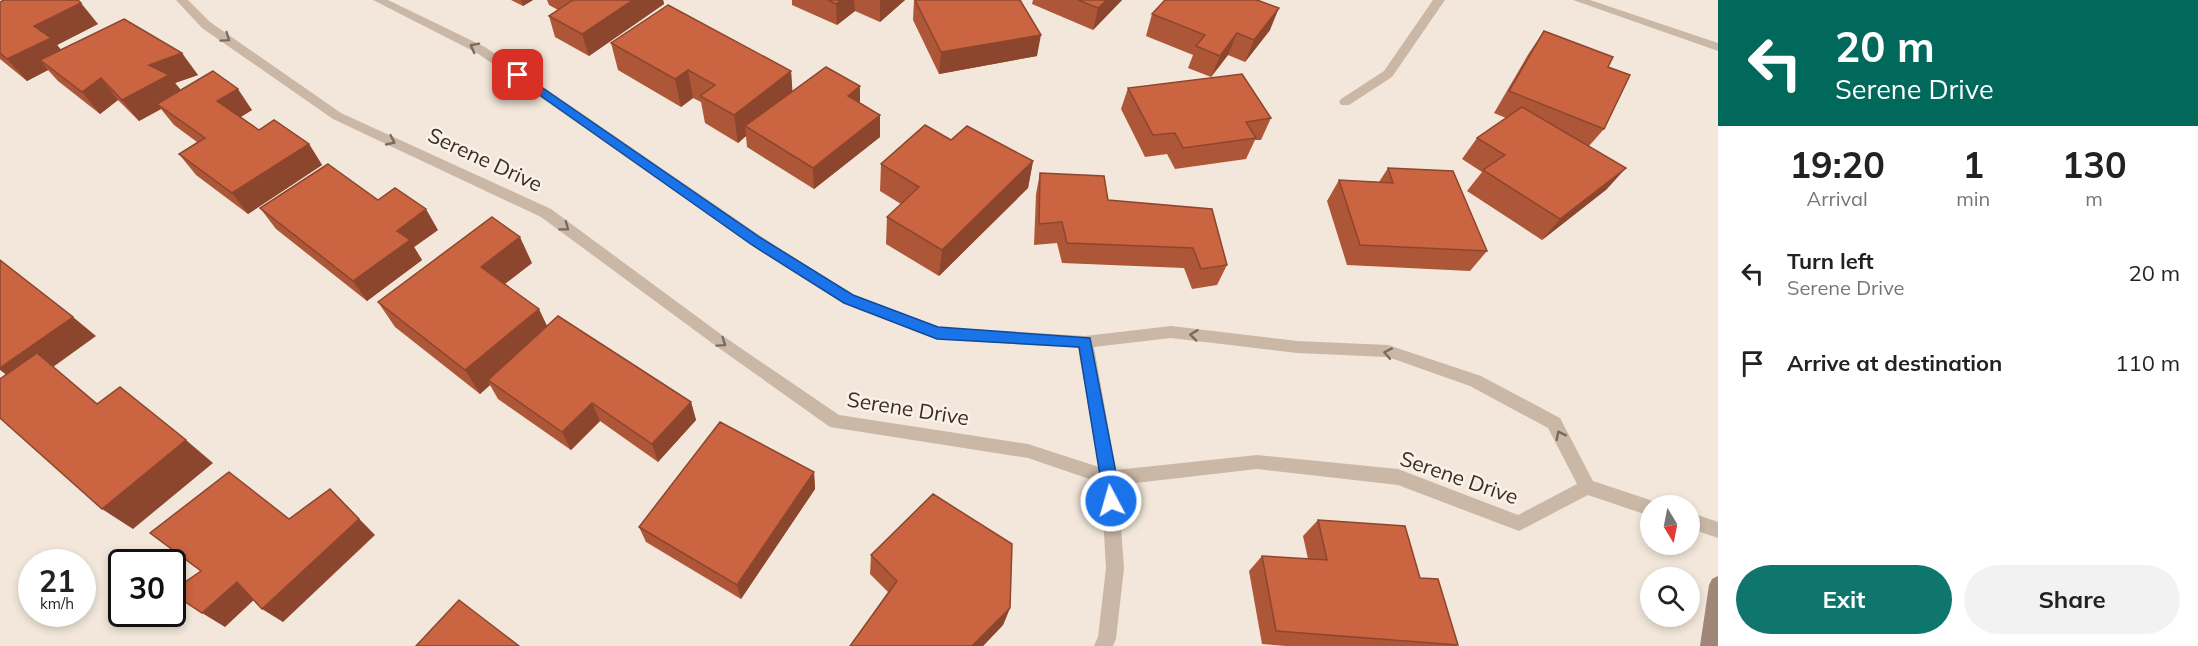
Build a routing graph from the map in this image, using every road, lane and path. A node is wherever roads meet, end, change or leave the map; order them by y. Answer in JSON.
{"nodes":[{"id":1,"x":182,"y":0,"type":"edge"},
{"id":2,"x":379,"y":0,"type":"edge"},
{"id":3,"x":1439,"y":0,"type":"edge"},
{"id":4,"x":1579,"y":0,"type":"edge"},
{"id":5,"x":1718,"y":47,"type":"edge"},
{"id":6,"x":1345,"y":102,"type":"dead end"},
{"id":7,"x":1085,"y":342,"type":"junction"},
{"id":8,"x":1109,"y":478,"type":"junction"},
{"id":9,"x":1587,"y":487,"type":"junction"},
{"id":10,"x":1640,"y":505,"type":"edge"},
{"id":11,"x":1700,"y":524,"type":"edge"},
{"id":12,"x":1718,"y":530,"type":"edge"},
{"id":13,"x":1718,"y":585,"type":"edge"},
{"id":14,"x":1103,"y":646,"type":"edge"},
{"id":15,"x":1709,"y":646,"type":"edge"}],
"edges":[{"from":1,"to":8,"type":"street","name":"Serene Drive","one_way":true},
{"from":7,"to":2,"type":"street","one_way":true},
{"from":3,"to":6,"type":"street"},
{"from":4,"to":5,"type":"street"},
{"from":7,"to":8,"type":"street"},
{"from":9,"to":7,"type":"street","one_way":true},
{"from":8,"to":9,"type":"street","name":"Serene Drive"},
{"from":8,"to":14,"type":"street"},
{"from":9,"to":10,"type":"street"},
{"from":11,"to":12,"type":"street"},
{"from":13,"to":15,"type":"main road"}]}
